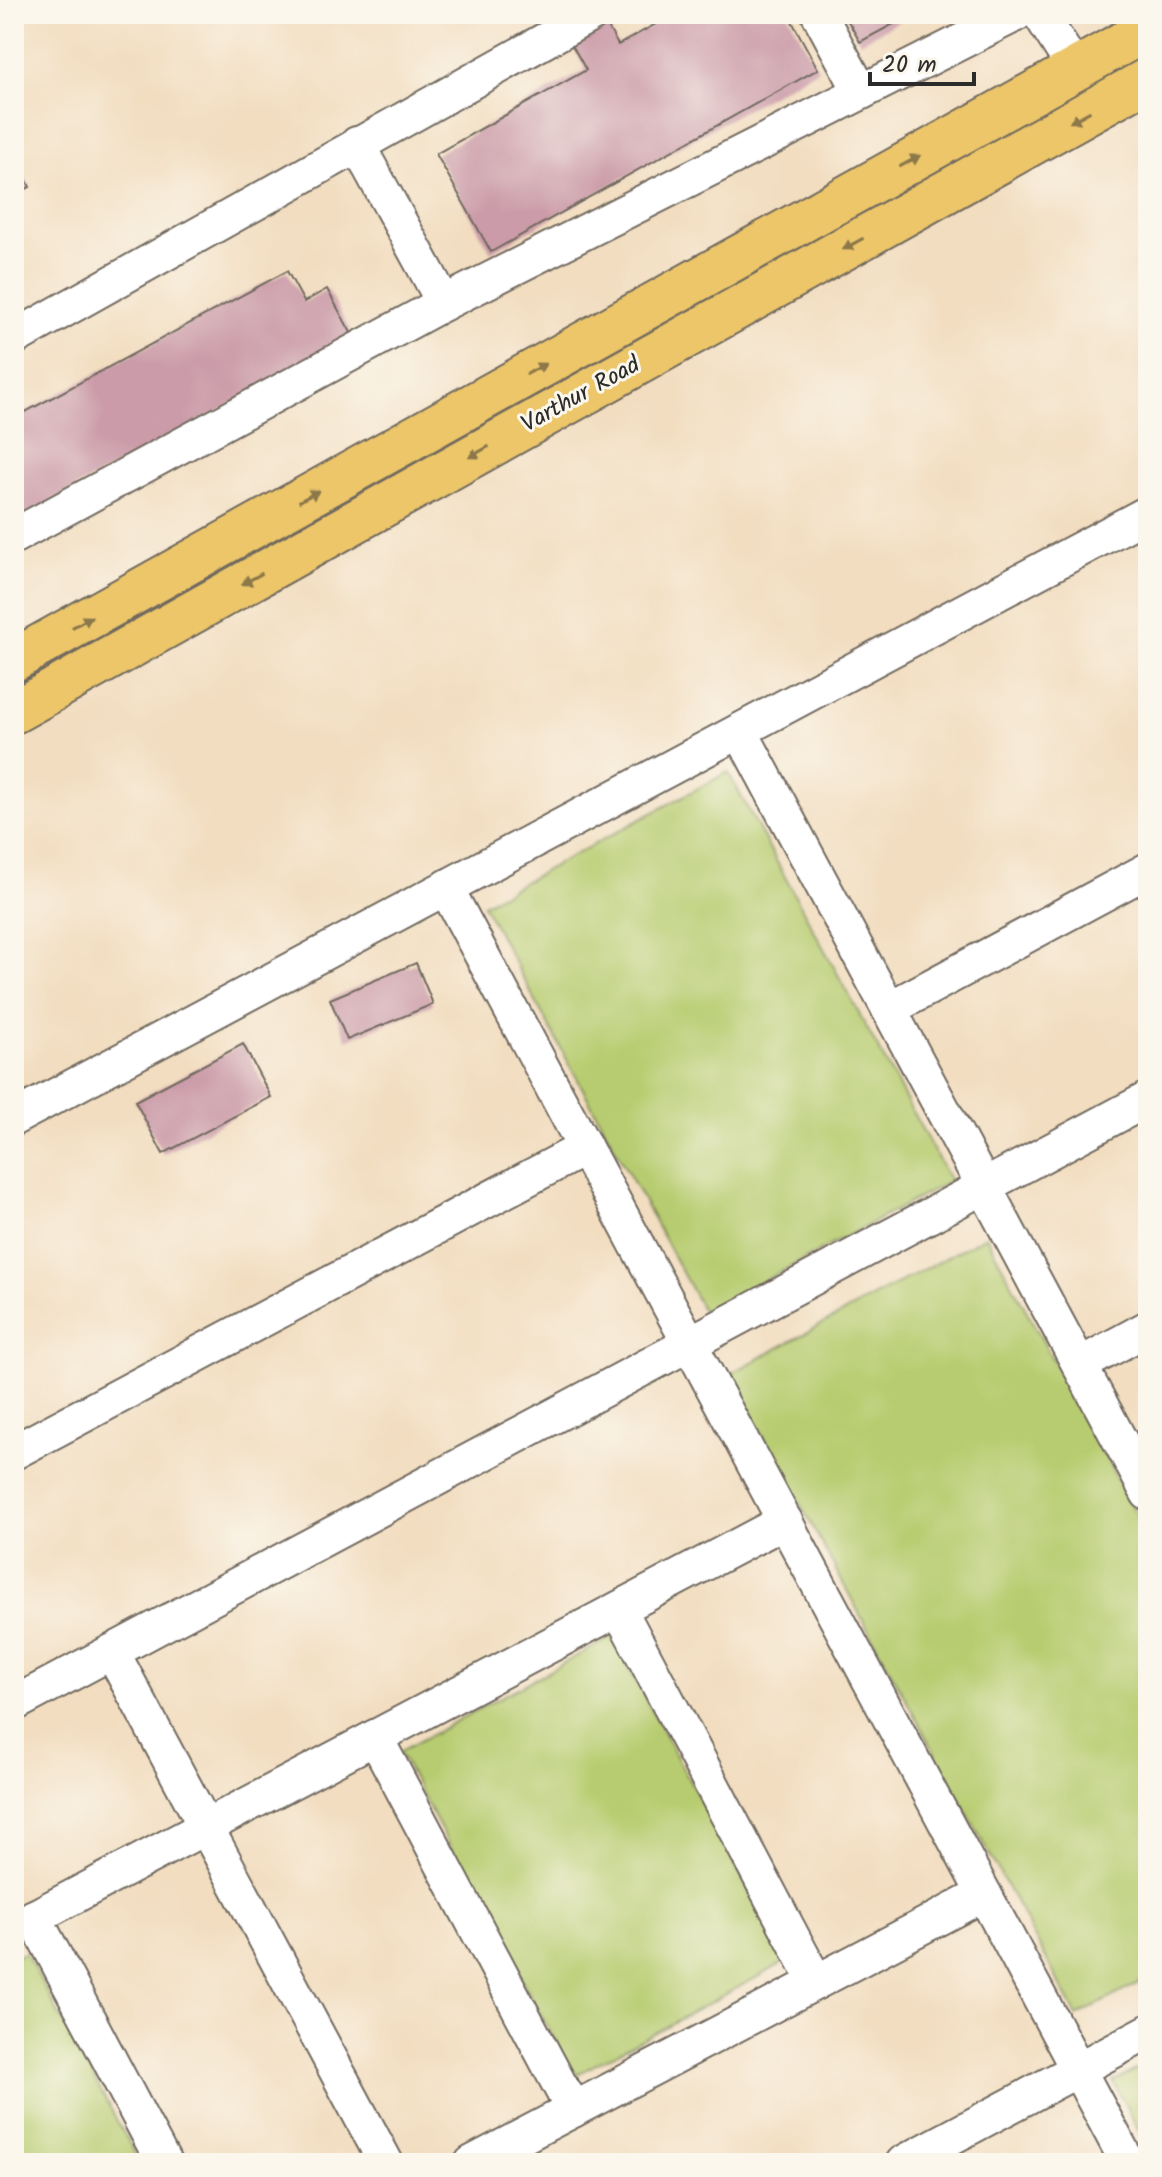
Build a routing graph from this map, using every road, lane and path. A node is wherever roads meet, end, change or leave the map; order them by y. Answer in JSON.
{"nodes":[{"id":1,"x":592,"y":14,"type":"edge"},
{"id":2,"x":819,"y":14,"type":"edge"},
{"id":3,"x":1016,"y":14,"type":"edge"},
{"id":4,"x":1040,"y":14,"type":"edge"},
{"id":5,"x":1148,"y":29,"type":"edge"},
{"id":6,"x":1075,"y":69,"type":"junction"},
{"id":7,"x":1148,"y":79,"type":"edge"},
{"id":8,"x":861,"y":92,"type":"junction"},
{"id":9,"x":357,"y":144,"type":"junction"},
{"id":10,"x":444,"y":303,"type":"junction"},
{"id":11,"x":14,"y":338,"type":"edge"},
{"id":12,"x":1148,"y":513,"type":"edge"},
{"id":13,"x":14,"y":536,"type":"edge"},
{"id":14,"x":14,"y":660,"type":"edge"},
{"id":15,"x":14,"y":712,"type":"edge"},
{"id":16,"x":740,"y":731,"type":"junction"},
{"id":17,"x":1148,"y":870,"type":"edge"},
{"id":18,"x":446,"y":888,"type":"junction"},
{"id":19,"x":889,"y":1009,"type":"junction"},
{"id":20,"x":1148,"y":1099,"type":"edge"},
{"id":21,"x":14,"y":1118,"type":"edge"},
{"id":22,"x":585,"y":1148,"type":"junction"},
{"id":23,"x":984,"y":1186,"type":"junction"},
{"id":24,"x":1148,"y":1328,"type":"edge"},
{"id":25,"x":690,"y":1343,"type":"junction"},
{"id":26,"x":1080,"y":1365,"type":"junction"},
{"id":27,"x":14,"y":1452,"type":"edge"},
{"id":28,"x":1148,"y":1493,"type":"edge"},
{"id":29,"x":785,"y":1521,"type":"junction"},
{"id":30,"x":619,"y":1609,"type":"junction"},
{"id":31,"x":112,"y":1652,"type":"junction"},
{"id":32,"x":14,"y":1704,"type":"edge"},
{"id":33,"x":375,"y":1737,"type":"junction"},
{"id":34,"x":206,"y":1827,"type":"junction"},
{"id":35,"x":984,"y":1894,"type":"junction"},
{"id":36,"x":24,"y":1923,"type":"edge"},
{"id":37,"x":816,"y":1982,"type":"junction"},
{"id":38,"x":1148,"y":2032,"type":"edge"},
{"id":39,"x":1078,"y":2070,"type":"junction"},
{"id":40,"x":573,"y":2110,"type":"junction"},
{"id":41,"x":164,"y":2163,"type":"edge"},
{"id":42,"x":386,"y":2163,"type":"edge"},
{"id":43,"x":472,"y":2163,"type":"edge"},
{"id":44,"x":903,"y":2163,"type":"edge"},
{"id":45,"x":1128,"y":2163,"type":"edge"}],
"edges":[{"from":1,"to":9,"type":"street"},
{"from":2,"to":8,"type":"street"},
{"from":3,"to":8,"type":"street"},
{"from":4,"to":6,"type":"street"},
{"from":5,"to":6,"type":"main road","name":"Varthur Road"},
{"from":14,"to":6,"type":"main road","name":"Varthur Road","one_way":true},
{"from":7,"to":15,"type":"main road","name":"Varthur Road","one_way":true},
{"from":8,"to":10,"type":"street"},
{"from":9,"to":10,"type":"street"},
{"from":9,"to":11,"type":"street"},
{"from":10,"to":13,"type":"street"},
{"from":12,"to":16,"type":"street"},
{"from":16,"to":18,"type":"street"},
{"from":16,"to":19,"type":"street"},
{"from":17,"to":19,"type":"street"},
{"from":18,"to":21,"type":"street"},
{"from":18,"to":22,"type":"street"},
{"from":19,"to":23,"type":"street"},
{"from":20,"to":23,"type":"street"},
{"from":22,"to":25,"type":"street"},
{"from":22,"to":27,"type":"street"},
{"from":23,"to":25,"type":"street"},
{"from":23,"to":26,"type":"street"},
{"from":24,"to":26,"type":"street"},
{"from":25,"to":29,"type":"street"},
{"from":25,"to":31,"type":"street"},
{"from":26,"to":28,"type":"street"},
{"from":29,"to":30,"type":"street"},
{"from":29,"to":35,"type":"street"},
{"from":30,"to":33,"type":"street"},
{"from":30,"to":37,"type":"street"},
{"from":31,"to":32,"type":"street"},
{"from":31,"to":34,"type":"street"},
{"from":33,"to":34,"type":"street"},
{"from":33,"to":40,"type":"street"},
{"from":34,"to":36,"type":"street"},
{"from":34,"to":42,"type":"street"},
{"from":35,"to":37,"type":"street"},
{"from":35,"to":39,"type":"street"},
{"from":36,"to":41,"type":"street"},
{"from":37,"to":40,"type":"street"},
{"from":38,"to":39,"type":"street"},
{"from":39,"to":44,"type":"street"},
{"from":39,"to":45,"type":"street"},
{"from":40,"to":43,"type":"street"}]}
